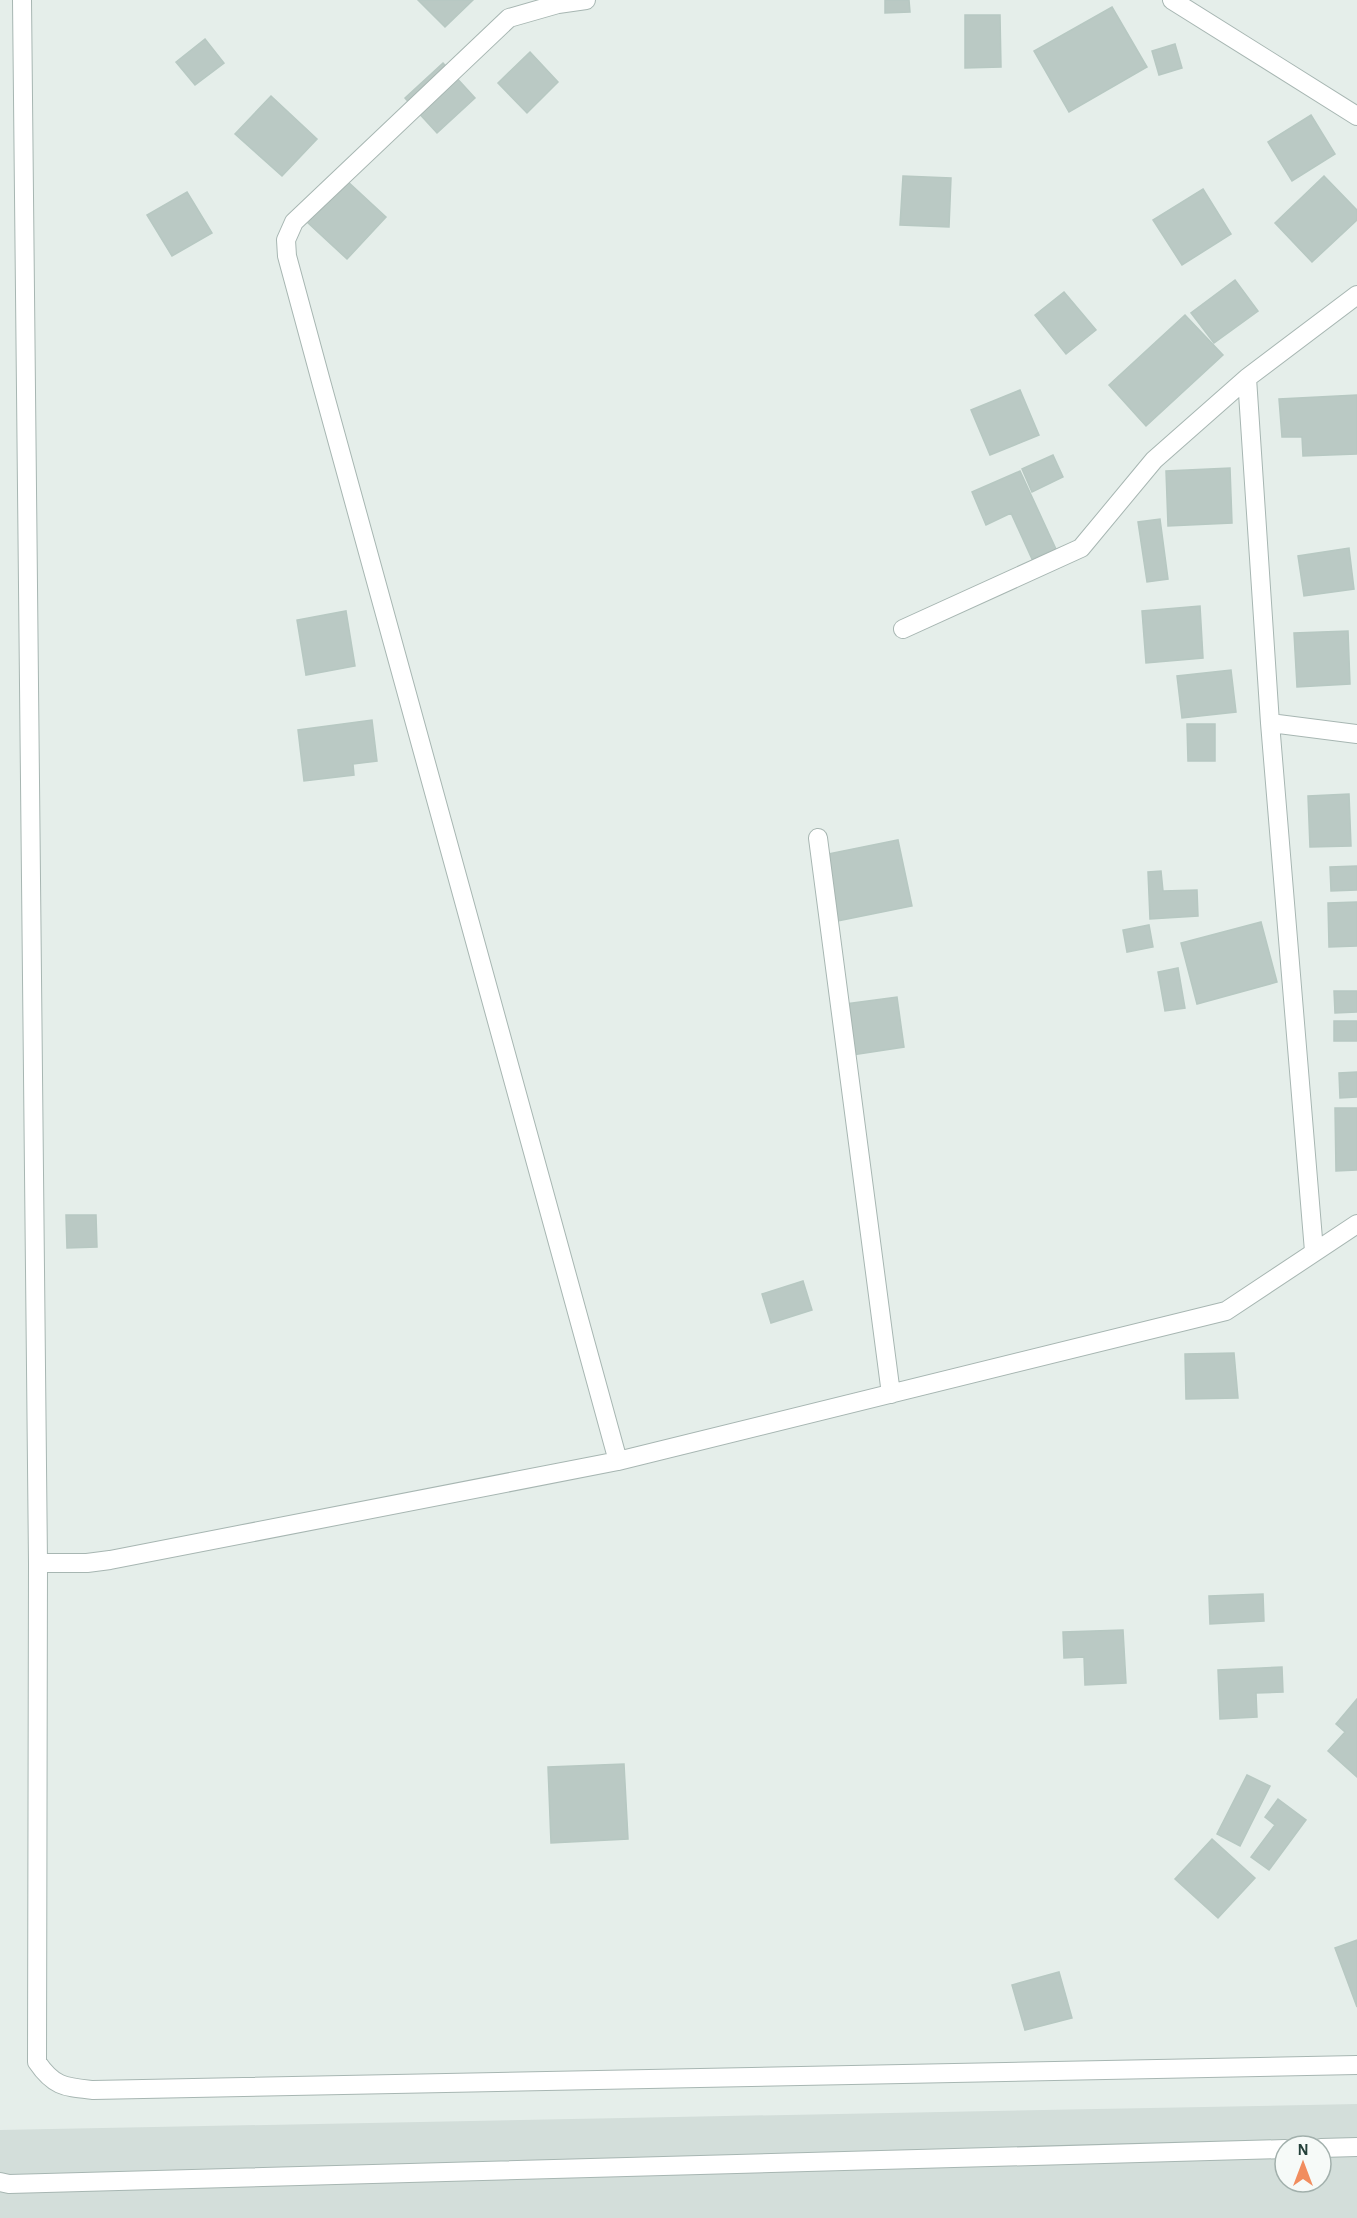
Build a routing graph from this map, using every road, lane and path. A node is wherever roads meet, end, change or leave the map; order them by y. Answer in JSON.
{"nodes":[{"id":1,"x":22,"y":0,"type":"edge"},
{"id":2,"x":586,"y":0,"type":"edge"},
{"id":3,"x":1172,"y":0,"type":"edge"},
{"id":4,"x":556,"y":2,"type":"edge"},
{"id":5,"x":1357,"y":116,"type":"edge"},
{"id":6,"x":1357,"y":295,"type":"edge"},
{"id":7,"x":1247,"y":378,"type":"junction"},
{"id":8,"x":903,"y":629,"type":"dead end"},
{"id":9,"x":1270,"y":723,"type":"junction"},
{"id":10,"x":1357,"y":734,"type":"edge"},
{"id":11,"x":818,"y":838,"type":"dead end"},
{"id":12,"x":1357,"y":1224,"type":"edge"},
{"id":13,"x":1314,"y":1251,"type":"junction"},
{"id":14,"x":891,"y":1394,"type":"junction"},
{"id":15,"x":618,"y":1461,"type":"junction"},
{"id":16,"x":38,"y":1563,"type":"junction"},
{"id":17,"x":1357,"y":2065,"type":"edge"},
{"id":18,"x":1357,"y":2146,"type":"edge"},
{"id":19,"x":1333,"y":2147,"type":"edge"},
{"id":20,"x":1273,"y":2148,"type":"edge"},
{"id":21,"x":0,"y":2182,"type":"edge"}],
"edges":[{"from":1,"to":16,"type":"street"},
{"from":2,"to":4,"type":"street"},
{"from":3,"to":5,"type":"street"},
{"from":4,"to":15,"type":"street"},
{"from":6,"to":7,"type":"street"},
{"from":7,"to":8,"type":"street"},
{"from":7,"to":9,"type":"street"},
{"from":9,"to":10,"type":"street"},
{"from":9,"to":13,"type":"street"},
{"from":11,"to":14,"type":"street"},
{"from":12,"to":13,"type":"street"},
{"from":13,"to":14,"type":"street"},
{"from":14,"to":15,"type":"street"},
{"from":15,"to":16,"type":"street"},
{"from":16,"to":17,"type":"street"},
{"from":18,"to":19,"type":"street"},
{"from":20,"to":21,"type":"street"}]}
